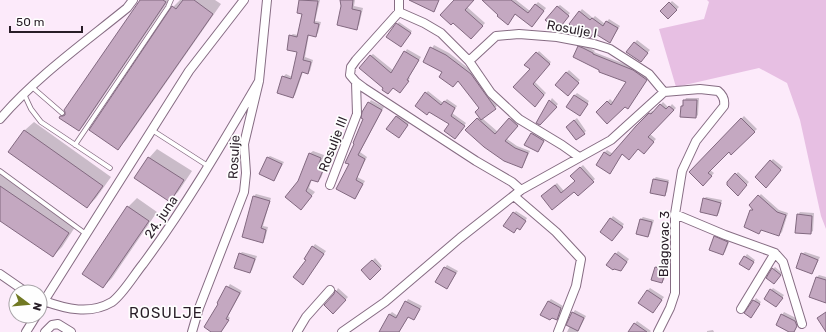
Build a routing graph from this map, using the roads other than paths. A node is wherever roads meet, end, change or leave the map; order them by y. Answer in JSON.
{"nodes":[{"id":1,"x":133,"y":0,"type":"edge"},
{"id":2,"x":171,"y":0,"type":"edge"},
{"id":3,"x":244,"y":0,"type":"edge"},
{"id":4,"x":267,"y":0,"type":"edge"},
{"id":5,"x":399,"y":0,"type":"edge"},
{"id":6,"x":399,"y":12,"type":"junction"},
{"id":7,"x":469,"y":61,"type":"junction"},
{"id":8,"x":259,"y":82,"type":"junction"},
{"id":9,"x":356,"y":82,"type":"junction"},
{"id":10,"x":32,"y":87,"type":"junction"},
{"id":11,"x":664,"y":92,"type":"junction"},
{"id":12,"x":24,"y":94,"type":"junction"},
{"id":13,"x":62,"y":113,"type":"dead end"},
{"id":14,"x":0,"y":119,"type":"edge"},
{"id":15,"x":85,"y":124,"type":"dead end"},
{"id":16,"x":85,"y":129,"type":"junction"},
{"id":17,"x":152,"y":130,"type":"junction"},
{"id":18,"x":75,"y":145,"type":"junction"},
{"id":19,"x":579,"y":157,"type":"junction"},
{"id":20,"x":208,"y":166,"type":"junction"},
{"id":21,"x":110,"y":168,"type":"dead end"},
{"id":22,"x":0,"y":171,"type":"edge"},
{"id":23,"x":330,"y":185,"type":"dead end"},
{"id":24,"x":521,"y":190,"type":"junction"},
{"id":25,"x":514,"y":196,"type":"junction"},
{"id":26,"x":675,"y":214,"type":"junction"},
{"id":27,"x":87,"y":234,"type":"junction"},
{"id":28,"x":775,"y":253,"type":"junction"},
{"id":29,"x":0,"y":274,"type":"edge"},
{"id":30,"x":14,"y":284,"type":"edge"},
{"id":31,"x":330,"y":290,"type":"dead end"},
{"id":32,"x":48,"y":292,"type":"edge"},
{"id":33,"x":48,"y":304,"type":"edge"},
{"id":34,"x":741,"y":310,"type":"dead end"},
{"id":35,"x":802,"y":324,"type":"dead end"},
{"id":36,"x":347,"y":331,"type":"edge"},
{"id":37,"x":45,"y":332,"type":"edge"},
{"id":38,"x":71,"y":332,"type":"edge"},
{"id":39,"x":192,"y":332,"type":"edge"},
{"id":40,"x":297,"y":332,"type":"edge"},
{"id":41,"x":558,"y":332,"type":"edge"},
{"id":42,"x":658,"y":332,"type":"edge"}],
"edges":[{"from":1,"to":10,"type":"street"},
{"from":2,"to":16,"type":"lane"},
{"from":3,"to":17,"type":"street","name":"24. juna"},
{"from":4,"to":8,"type":"street","name":"Rosulje"},
{"from":5,"to":6,"type":"street"},
{"from":6,"to":7,"type":"street"},
{"from":6,"to":9,"type":"street","name":"Rosulje III"},
{"from":7,"to":11,"type":"street","name":"Rosulje I"},
{"from":7,"to":19,"type":"street"},
{"from":8,"to":20,"type":"street","name":"24. juna"},
{"from":8,"to":39,"type":"street","name":"Rosulje"},
{"from":9,"to":23,"type":"street","name":"Rosulje III"},
{"from":9,"to":24,"type":"street"},
{"from":10,"to":12,"type":"street"},
{"from":10,"to":13,"type":"lane"},
{"from":11,"to":19,"type":"street"},
{"from":11,"to":26,"type":"street","name":"Blagovac 3"},
{"from":12,"to":14,"type":"street"},
{"from":12,"to":18,"type":"lane"},
{"from":15,"to":16,"type":"lane"},
{"from":16,"to":18,"type":"lane"},
{"from":17,"to":20,"type":"lane"},
{"from":17,"to":27,"type":"street","name":"24. juna"},
{"from":18,"to":21,"type":"lane"},
{"from":19,"to":24,"type":"street"},
{"from":20,"to":33,"type":"street","name":"24. juna"},
{"from":22,"to":27,"type":"lane"},
{"from":24,"to":25,"type":"street"},
{"from":25,"to":36,"type":"street"},
{"from":25,"to":41,"type":"street"},
{"from":26,"to":28,"type":"street"},
{"from":26,"to":42,"type":"street","name":"Blagovac 3"},
{"from":27,"to":32,"type":"street","name":"24. juna"},
{"from":28,"to":34,"type":"street"},
{"from":28,"to":35,"type":"street"},
{"from":29,"to":30,"type":"street"},
{"from":31,"to":40,"type":"street"},
{"from":37,"to":38,"type":"street"}]}
